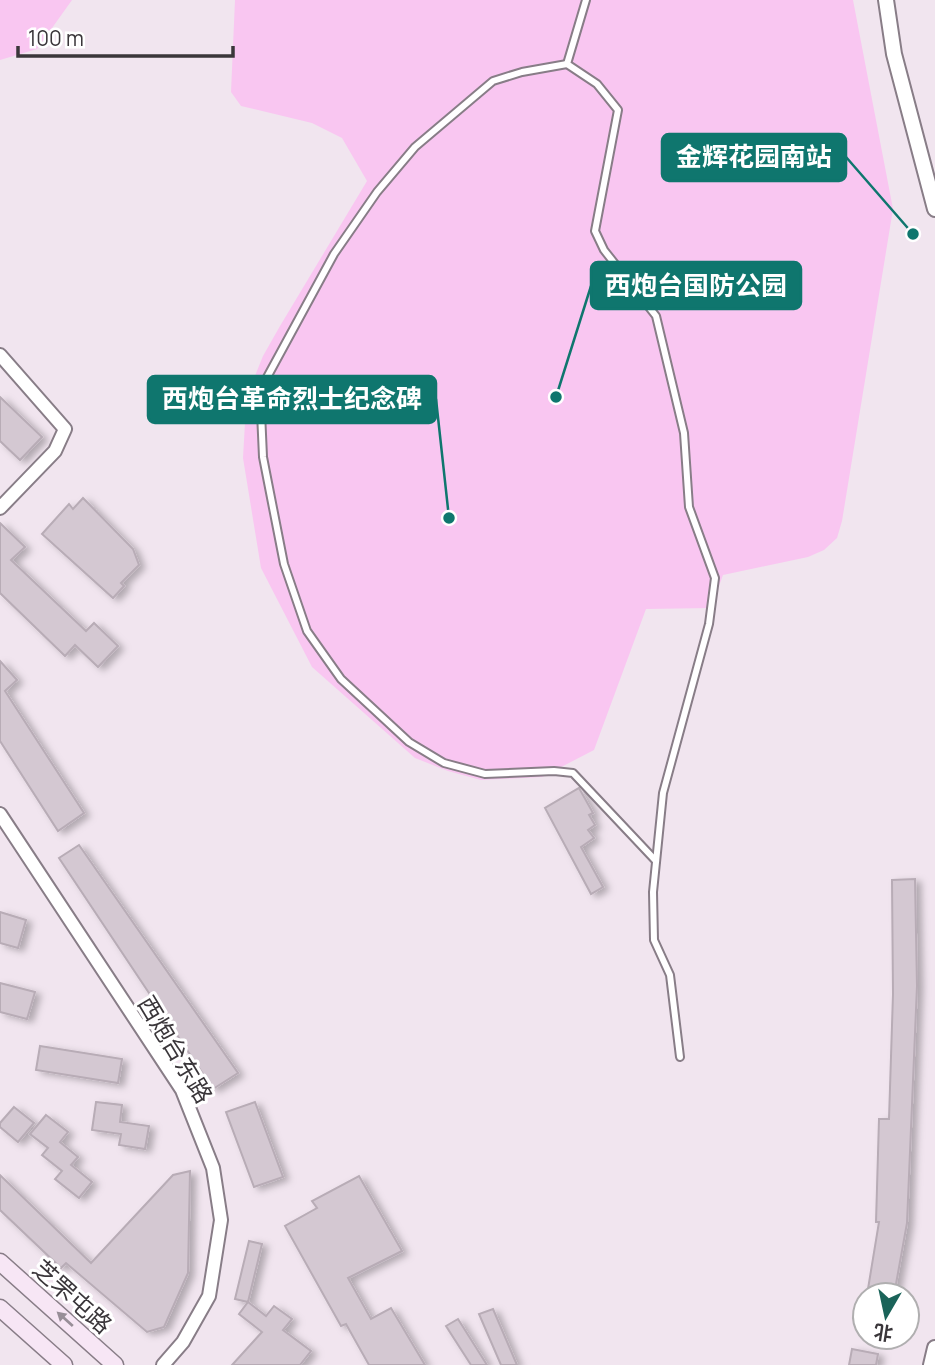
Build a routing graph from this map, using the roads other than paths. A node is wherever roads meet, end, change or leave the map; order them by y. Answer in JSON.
{"nodes":[{"id":1,"x":586,"y":0,"type":"edge"},
{"id":2,"x":886,"y":0,"type":"edge"},
{"id":3,"x":568,"y":64,"type":"junction"},
{"id":4,"x":935,"y":209,"type":"edge"},
{"id":5,"x":0,"y":355,"type":"edge"},
{"id":6,"x":0,"y":508,"type":"edge"},
{"id":7,"x":0,"y":814,"type":"edge"},
{"id":8,"x":656,"y":860,"type":"junction"},
{"id":9,"x":680,"y":1057,"type":"dead end"},
{"id":10,"x":0,"y":1262,"type":"edge"},
{"id":11,"x":0,"y":1308,"type":"edge"},
{"id":12,"x":935,"y":1348,"type":"edge"},
{"id":13,"x":64,"y":1365,"type":"edge"},
{"id":14,"x":115,"y":1365,"type":"edge"},
{"id":15,"x":163,"y":1365,"type":"edge"},
{"id":16,"x":931,"y":1365,"type":"edge"}],
"edges":[{"from":1,"to":3,"type":"lane"},
{"from":2,"to":4,"type":"street"},
{"from":3,"to":8,"type":"lane"},
{"from":3,"to":8,"type":"lane"},
{"from":5,"to":6,"type":"street"},
{"from":7,"to":15,"type":"street","name":"西炮台东路"},
{"from":8,"to":9,"type":"lane"},
{"from":14,"to":10,"type":"main road","name":"芝罘屯路","one_way":true},
{"from":11,"to":13,"type":"main road"},
{"from":12,"to":16,"type":"street"}]}
